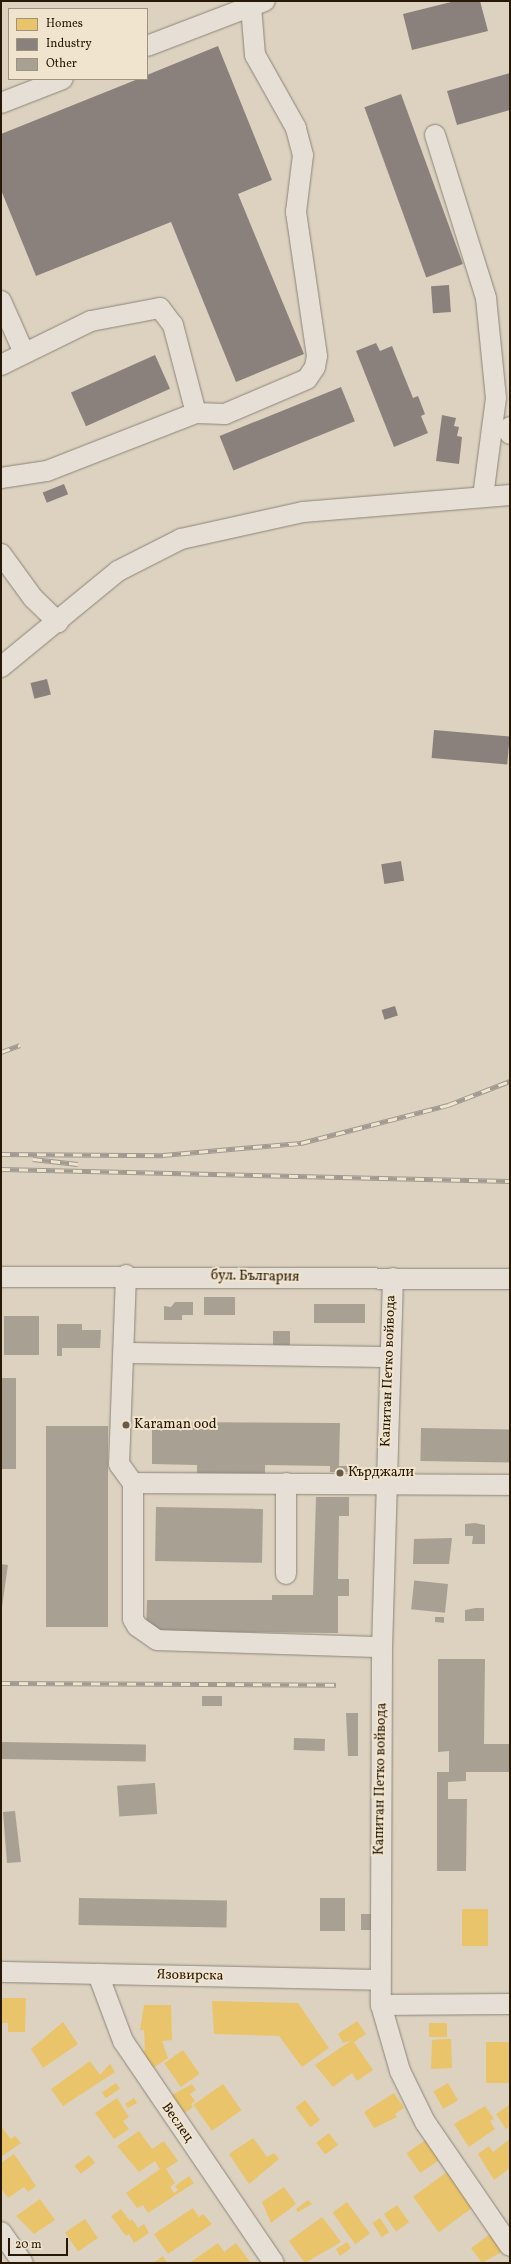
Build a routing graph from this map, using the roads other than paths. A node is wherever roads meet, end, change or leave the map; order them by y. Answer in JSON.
{"nodes":[{"id":1,"x":258,"y":4,"type":"edge"},
{"id":2,"x":148,"y":46,"type":"edge"},
{"id":3,"x":60,"y":80,"type":"edge"},
{"id":4,"x":1,"y":103,"type":"edge"},
{"id":5,"x":435,"y":136,"type":"dead end"},
{"id":6,"x":1,"y":301,"type":"edge"},
{"id":7,"x":24,"y":352,"type":"junction"},
{"id":8,"x":1,"y":365,"type":"edge"},
{"id":9,"x":196,"y":413,"type":"junction"},
{"id":10,"x":510,"y":427,"type":"edge"},
{"id":11,"x":510,"y":434,"type":"edge"},
{"id":12,"x":1,"y":478,"type":"edge"},
{"id":13,"x":510,"y":495,"type":"edge"},
{"id":14,"x":483,"y":497,"type":"junction"},
{"id":15,"x":1,"y":554,"type":"edge"},
{"id":16,"x":58,"y":622,"type":"junction"},
{"id":17,"x":1,"y":667,"type":"edge"},
{"id":18,"x":126,"y":1275,"type":"junction"},
{"id":19,"x":1,"y":1277,"type":"edge"},
{"id":20,"x":393,"y":1278,"type":"junction"},
{"id":21,"x":510,"y":1279,"type":"edge"},
{"id":22,"x":124,"y":1353,"type":"junction"},
{"id":23,"x":389,"y":1357,"type":"junction"},
{"id":24,"x":386,"y":1482,"type":"junction"},
{"id":25,"x":133,"y":1483,"type":"junction"},
{"id":26,"x":286,"y":1483,"type":"junction"},
{"id":27,"x":510,"y":1485,"type":"edge"},
{"id":28,"x":286,"y":1574,"type":"dead end"},
{"id":29,"x":382,"y":1647,"type":"junction"},
{"id":30,"x":1,"y":1972,"type":"edge"},
{"id":31,"x":98,"y":1974,"type":"junction"},
{"id":32,"x":379,"y":1980,"type":"junction"},
{"id":33,"x":510,"y":2004,"type":"edge"},
{"id":34,"x":381,"y":2005,"type":"junction"},
{"id":35,"x":1,"y":2232,"type":"edge"},
{"id":36,"x":510,"y":2246,"type":"edge"},
{"id":37,"x":23,"y":2263,"type":"edge"},
{"id":38,"x":274,"y":2263,"type":"edge"}],
"edges":[{"from":1,"to":2,"type":"street"},
{"from":1,"to":9,"type":"street"},
{"from":3,"to":4,"type":"street"},
{"from":5,"to":14,"type":"street"},
{"from":6,"to":7,"type":"street"},
{"from":7,"to":8,"type":"street"},
{"from":7,"to":9,"type":"street"},
{"from":9,"to":12,"type":"street"},
{"from":10,"to":11,"type":"street"},
{"from":13,"to":14,"type":"street"},
{"from":14,"to":16,"type":"street"},
{"from":15,"to":16,"type":"street"},
{"from":16,"to":17,"type":"street"},
{"from":18,"to":19,"type":"street","name":"бул. България"},
{"from":18,"to":20,"type":"street","name":"бул. България"},
{"from":18,"to":22,"type":"street"},
{"from":20,"to":21,"type":"street","name":"бул. България"},
{"from":20,"to":23,"type":"street","name":"Капитан Петко войвода"},
{"from":22,"to":23,"type":"street"},
{"from":22,"to":25,"type":"street"},
{"from":23,"to":24,"type":"street","name":"Капитан Петко войвода"},
{"from":24,"to":26,"type":"street"},
{"from":24,"to":27,"type":"street"},
{"from":24,"to":29,"type":"street","name":"Капитан Петко войвода"},
{"from":25,"to":26,"type":"street"},
{"from":25,"to":29,"type":"street"},
{"from":26,"to":28,"type":"street"},
{"from":29,"to":32,"type":"street","name":"Капитан Петко войвода"},
{"from":30,"to":31,"type":"street","name":"Язовирска"},
{"from":31,"to":32,"type":"street","name":"Язовирска"},
{"from":31,"to":38,"type":"street","name":"Веслец"},
{"from":32,"to":34,"type":"street","name":"Капитан Петко войвода"},
{"from":33,"to":34,"type":"street"},
{"from":34,"to":36,"type":"street","name":"Капитан Петко войвода"},
{"from":35,"to":37,"type":"street"}]}
